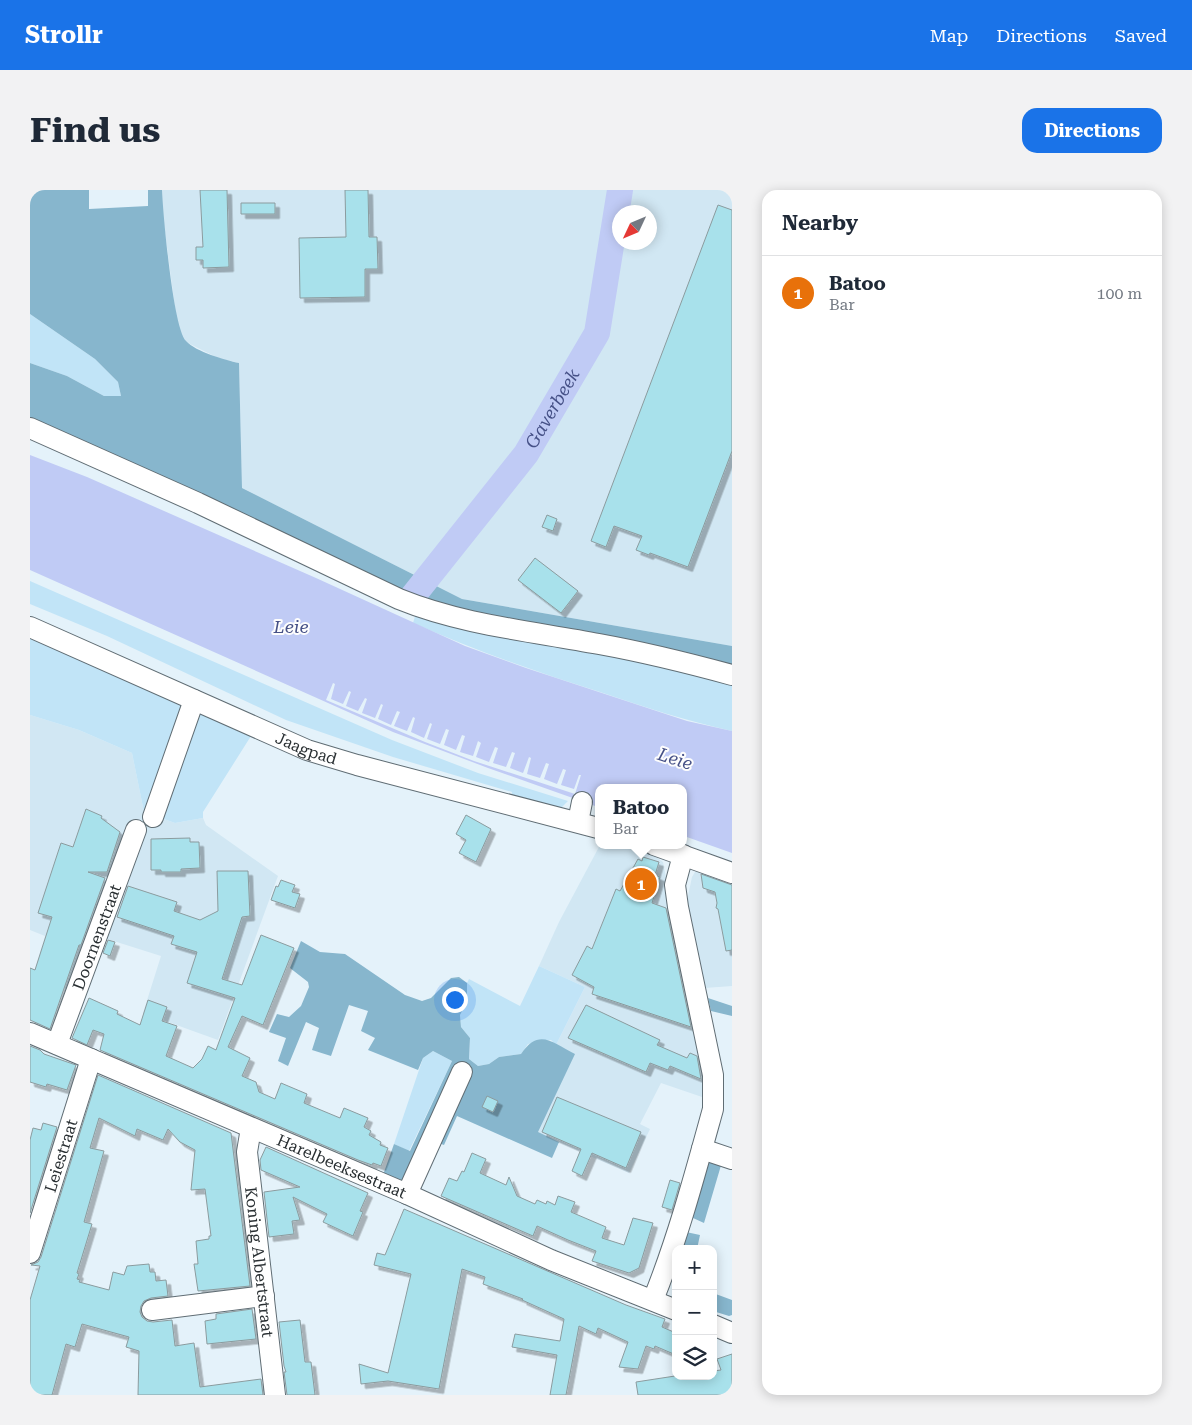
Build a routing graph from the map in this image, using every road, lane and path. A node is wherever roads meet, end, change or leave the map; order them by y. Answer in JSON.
{"nodes":[{"id":1,"x":30,"y":428,"type":"edge"},
{"id":2,"x":30,"y":627,"type":"edge"},
{"id":3,"x":732,"y":675,"type":"edge"},
{"id":4,"x":194,"y":700,"type":"junction"},
{"id":5,"x":582,"y":802,"type":"dead end"},
{"id":6,"x":153,"y":817,"type":"dead end"},
{"id":7,"x":578,"y":822,"type":"junction"},
{"id":8,"x":595,"y":827,"type":"edge"},
{"id":9,"x":136,"y":830,"type":"dead end"},
{"id":10,"x":666,"y":849,"type":"edge"},
{"id":11,"x":683,"y":855,"type":"junction"},
{"id":12,"x":732,"y":873,"type":"edge"},
{"id":13,"x":30,"y":1033,"type":"edge"},
{"id":14,"x":57,"y":1044,"type":"junction"},
{"id":15,"x":91,"y":1058,"type":"junction"},
{"id":16,"x":462,"y":1072,"type":"dead end"},
{"id":17,"x":251,"y":1128,"type":"junction"},
{"id":18,"x":702,"y":1148,"type":"junction"},
{"id":19,"x":732,"y":1159,"type":"edge"},
{"id":20,"x":407,"y":1194,"type":"junction"},
{"id":21,"x":30,"y":1252,"type":"edge"},
{"id":22,"x":264,"y":1296,"type":"junction"},
{"id":23,"x":653,"y":1300,"type":"junction"},
{"id":24,"x":672,"y":1308,"type":"edge"},
{"id":25,"x":152,"y":1310,"type":"dead end"},
{"id":26,"x":717,"y":1327,"type":"edge"},
{"id":27,"x":732,"y":1333,"type":"edge"},
{"id":28,"x":275,"y":1395,"type":"edge"}],
"edges":[{"from":1,"to":3,"type":"street"},
{"from":2,"to":4,"type":"street","name":"Jaagpad"},
{"from":4,"to":6,"type":"street"},
{"from":4,"to":7,"type":"street","name":"Jaagpad"},
{"from":5,"to":7,"type":"street"},
{"from":7,"to":8,"type":"street","name":"Jaagpad"},
{"from":9,"to":14,"type":"street","name":"Doornenstraat"},
{"from":10,"to":11,"type":"street"},
{"from":11,"to":12,"type":"street"},
{"from":11,"to":18,"type":"street"},
{"from":13,"to":14,"type":"street","name":"Harelbeeksestraat"},
{"from":14,"to":15,"type":"street","name":"Harelbeeksestraat"},
{"from":15,"to":17,"type":"street","name":"Harelbeeksestraat"},
{"from":15,"to":21,"type":"street","name":"Leiestraat"},
{"from":16,"to":20,"type":"street"},
{"from":17,"to":20,"type":"street","name":"Harelbeeksestraat"},
{"from":17,"to":22,"type":"street","name":"Koning Albertstraat"},
{"from":18,"to":19,"type":"street"},
{"from":18,"to":23,"type":"street"},
{"from":20,"to":23,"type":"street","name":"Harelbeeksestraat"},
{"from":22,"to":25,"type":"street"},
{"from":22,"to":28,"type":"street","name":"Koning Albertstraat"},
{"from":23,"to":24,"type":"street","name":"Harelbeeksestraat"},
{"from":26,"to":27,"type":"street"}]}
